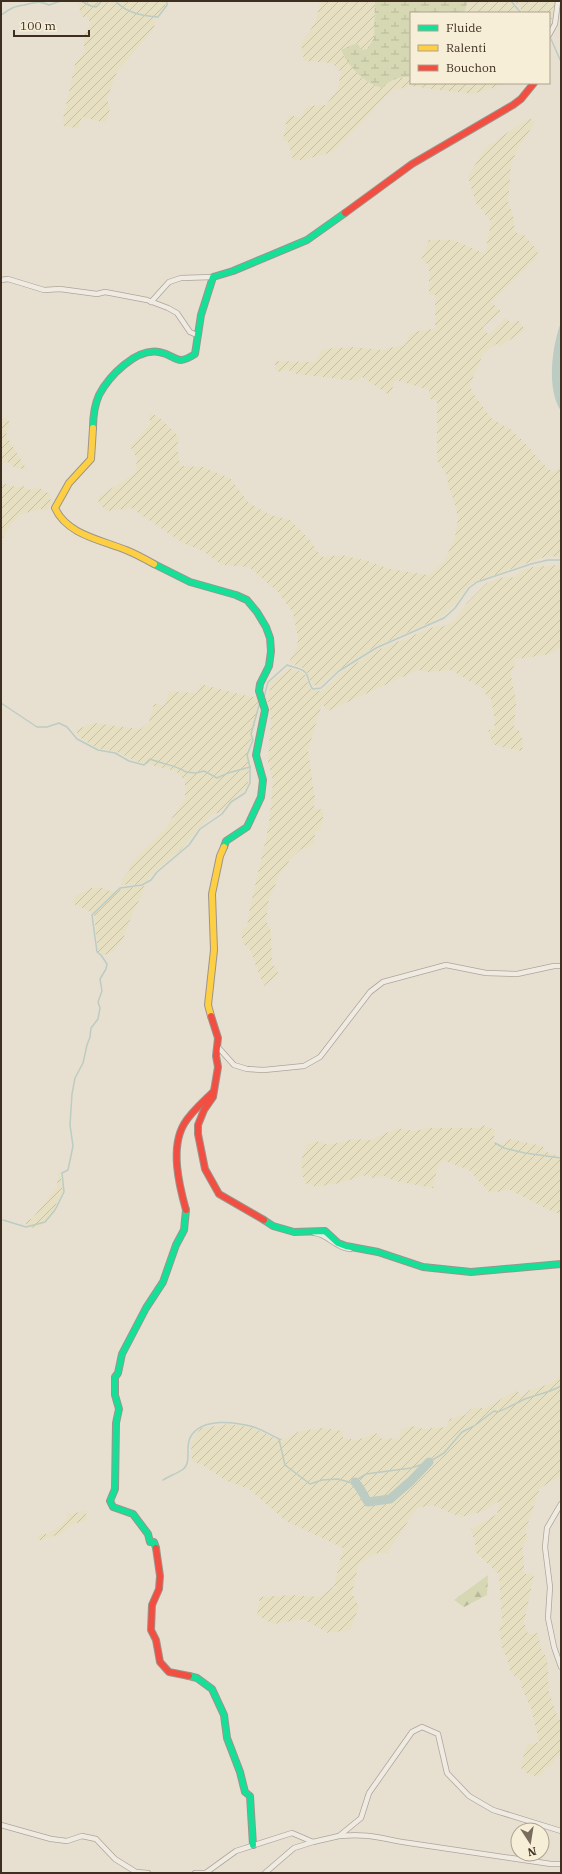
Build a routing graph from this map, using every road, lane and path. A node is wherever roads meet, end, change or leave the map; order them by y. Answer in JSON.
{"nodes":[{"id":1,"x":558,"y":1,"type":"edge"},
{"id":2,"x":550,"y":33,"type":"edge"},
{"id":3,"x":533,"y":84,"type":"edge"},
{"id":4,"x":213,"y":277,"type":"junction"},
{"id":5,"x":1,"y":280,"type":"edge"},
{"id":6,"x":151,"y":302,"type":"junction"},
{"id":7,"x":197,"y":335,"type":"junction"},
{"id":8,"x":561,"y":966,"type":"edge"},
{"id":9,"x":217,"y":1046,"type":"junction"},
{"id":10,"x":213,"y":1092,"type":"junction"},
{"id":11,"x":561,"y":1264,"type":"edge"},
{"id":12,"x":561,"y":1504,"type":"edge"},
{"id":13,"x":561,"y":1667,"type":"edge"},
{"id":14,"x":1,"y":1825,"type":"edge"},
{"id":15,"x":561,"y":1831,"type":"edge"},
{"id":16,"x":339,"y":1836,"type":"junction"},
{"id":17,"x":313,"y":1842,"type":"junction"},
{"id":18,"x":253,"y":1845,"type":"junction"},
{"id":19,"x":561,"y":1864,"type":"edge"},
{"id":20,"x":148,"y":1873,"type":"edge"},
{"id":21,"x":195,"y":1873,"type":"edge"},
{"id":22,"x":208,"y":1873,"type":"edge"},
{"id":23,"x":265,"y":1873,"type":"edge"}],
"edges":[{"from":1,"to":2,"type":"street"},
{"from":3,"to":4,"type":"street"},
{"from":4,"to":6,"type":"street"},
{"from":4,"to":7,"type":"street"},
{"from":5,"to":6,"type":"street"},
{"from":6,"to":7,"type":"street"},
{"from":7,"to":9,"type":"street"},
{"from":8,"to":9,"type":"street"},
{"from":9,"to":10,"type":"street"},
{"from":10,"to":11,"type":"street"},
{"from":10,"to":18,"type":"street"},
{"from":12,"to":13,"type":"street"},
{"from":14,"to":20,"type":"street"},
{"from":15,"to":16,"type":"street"},
{"from":16,"to":17,"type":"street"},
{"from":16,"to":19,"type":"street"},
{"from":17,"to":18,"type":"street"},
{"from":17,"to":23,"type":"street"},
{"from":18,"to":22,"type":"street"},
{"from":21,"to":22,"type":"street"}]}
